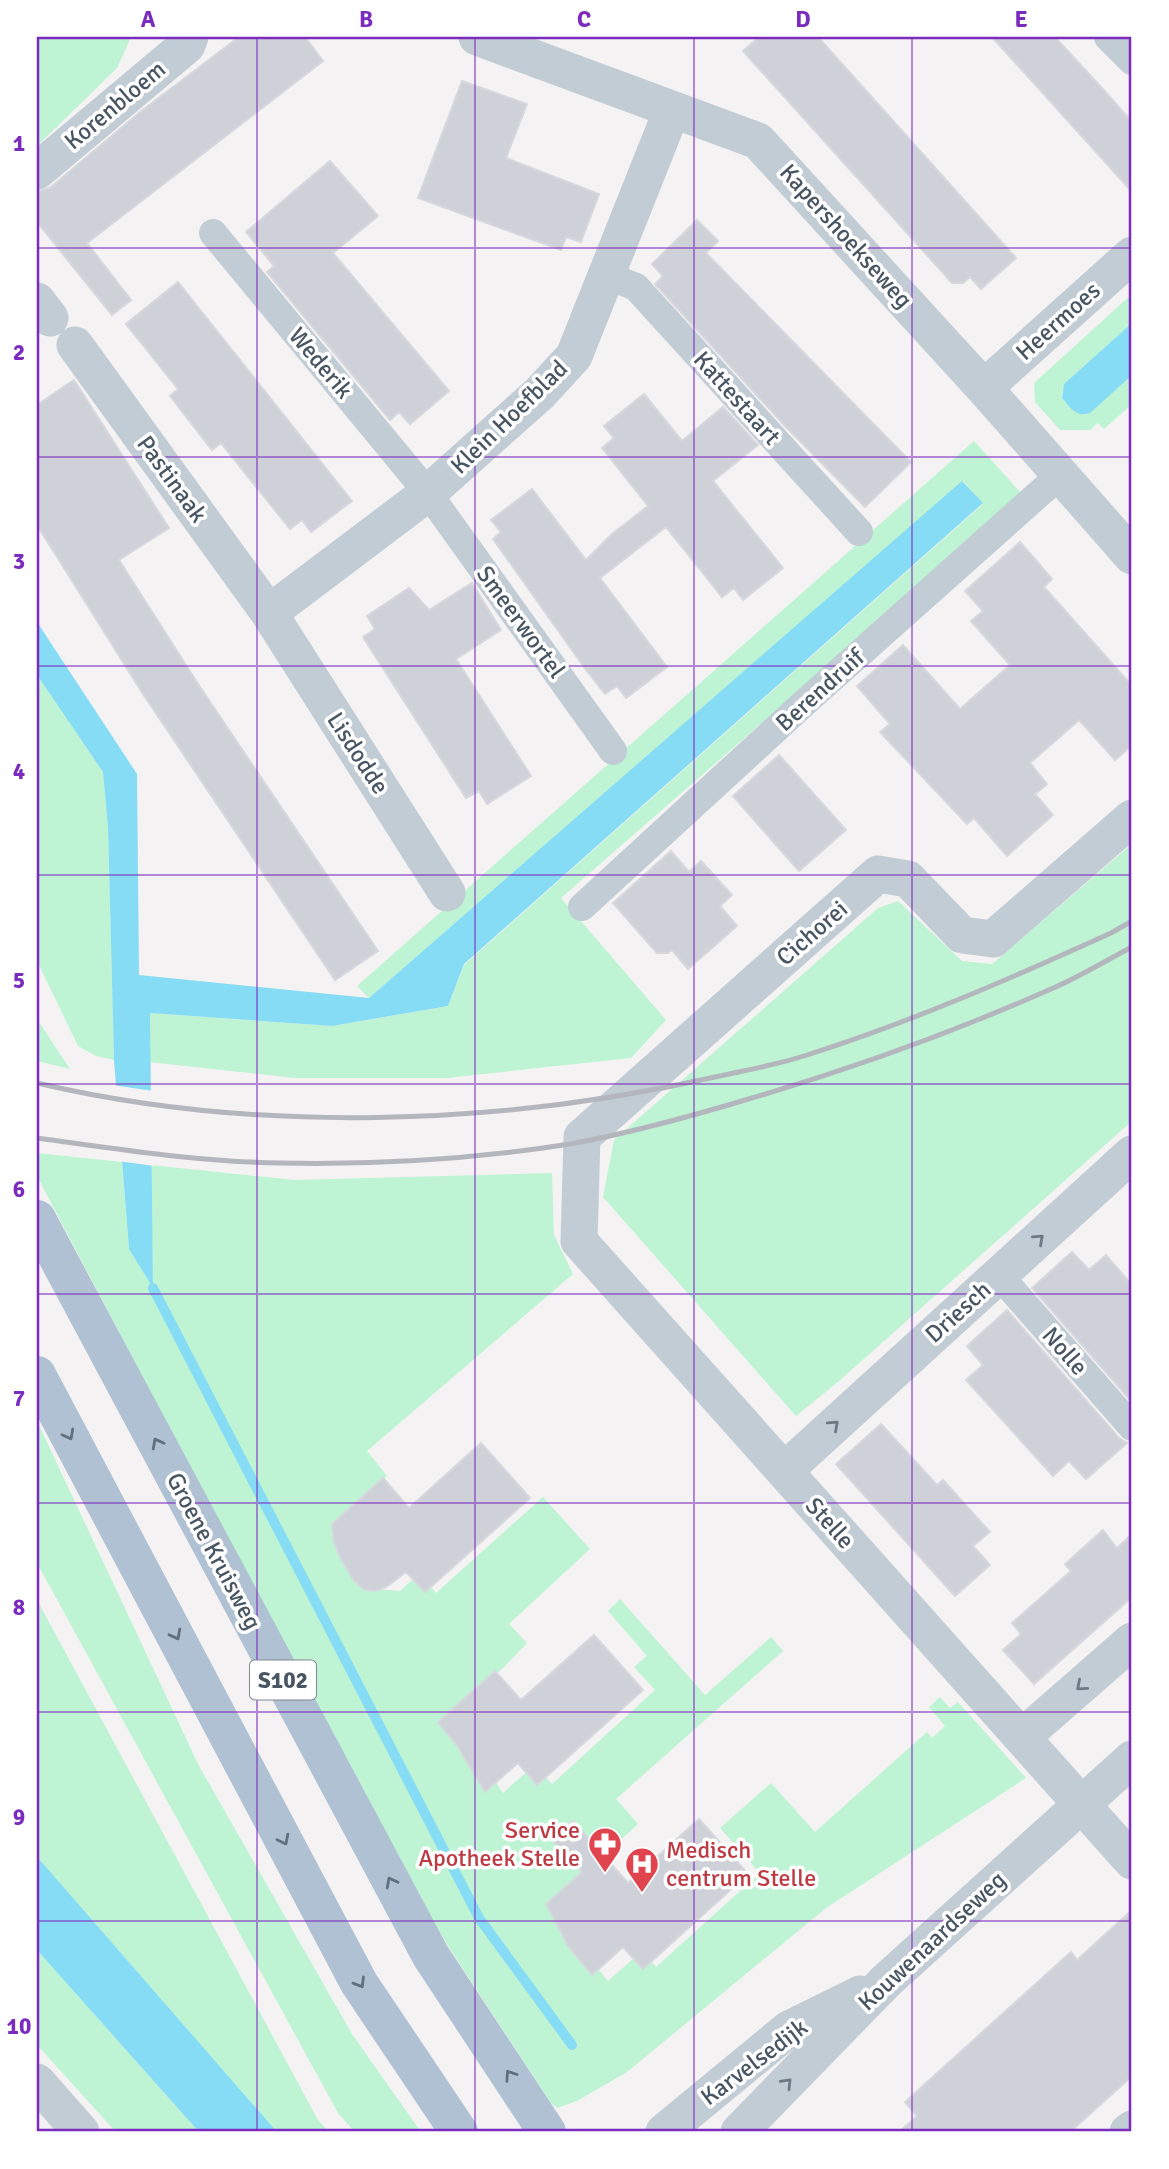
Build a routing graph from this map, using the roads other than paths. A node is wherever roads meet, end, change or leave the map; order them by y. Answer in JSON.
{"nodes":[{"id":1,"x":190,"y":37,"type":"edge"},
{"id":2,"x":1108,"y":37,"type":"edge"},
{"id":3,"x":488,"y":39,"type":"edge"},
{"id":4,"x":1132,"y":61,"type":"edge"},
{"id":5,"x":672,"y":110,"type":"junction"},
{"id":6,"x":37,"y":171,"type":"edge"},
{"id":7,"x":213,"y":233,"type":"dead end"},
{"id":8,"x":1132,"y":255,"type":"edge"},
{"id":9,"x":606,"y":275,"type":"junction"},
{"id":10,"x":75,"y":345,"type":"dead end"},
{"id":11,"x":984,"y":388,"type":"junction"},
{"id":12,"x":1060,"y":475,"type":"junction"},
{"id":13,"x":428,"y":493,"type":"junction"},
{"id":14,"x":859,"y":532,"type":"dead end"},
{"id":15,"x":1132,"y":556,"type":"edge"},
{"id":16,"x":269,"y":613,"type":"junction"},
{"id":17,"x":614,"y":751,"type":"dead end"},
{"id":18,"x":1132,"y":818,"type":"edge"},
{"id":19,"x":447,"y":893,"type":"dead end"},
{"id":20,"x":582,"y":907,"type":"dead end"},
{"id":21,"x":1132,"y":1154,"type":"edge"},
{"id":22,"x":37,"y":1219,"type":"edge"},
{"id":23,"x":579,"y":1241,"type":"joint"},
{"id":24,"x":999,"y":1275,"type":"junction"},
{"id":25,"x":37,"y":1375,"type":"edge"},
{"id":26,"x":1132,"y":1427,"type":"edge"},
{"id":27,"x":784,"y":1471,"type":"junction"},
{"id":28,"x":1132,"y":1641,"type":"edge"},
{"id":29,"x":1022,"y":1737,"type":"junction"},
{"id":30,"x":1132,"y":1759,"type":"edge"},
{"id":31,"x":1082,"y":1804,"type":"junction"},
{"id":32,"x":1132,"y":1861,"type":"edge"},
{"id":33,"x":886,"y":1981,"type":"junction"},
{"id":34,"x":37,"y":2082,"type":"edge"},
{"id":35,"x":1132,"y":2129,"type":"edge"},
{"id":36,"x":81,"y":2132,"type":"edge"},
{"id":37,"x":459,"y":2132,"type":"edge"},
{"id":38,"x":547,"y":2132,"type":"edge"},
{"id":39,"x":664,"y":2132,"type":"edge"},
{"id":40,"x":739,"y":2132,"type":"edge"},
{"id":41,"x":1128,"y":2132,"type":"edge"}],
"edges":[{"from":1,"to":6,"type":"street","name":"Korenbloem"},
{"from":2,"to":4,"type":"street"},
{"from":3,"to":5,"type":"street","name":"Kapershoekseweg"},
{"from":5,"to":9,"type":"street","name":"Klein Hoefblad"},
{"from":5,"to":11,"type":"street","name":"Kapershoekseweg"},
{"from":7,"to":13,"type":"street","name":"Wederik"},
{"from":8,"to":11,"type":"street","name":"Heermoes"},
{"from":9,"to":13,"type":"street","name":"Klein Hoefblad"},
{"from":9,"to":14,"type":"street","name":"Kattestaart"},
{"from":10,"to":16,"type":"street","name":"Pastinaak"},
{"from":11,"to":12,"type":"street","name":"Kapershoekseweg"},
{"from":12,"to":15,"type":"street","name":"Kapershoekseweg"},
{"from":12,"to":20,"type":"street","name":"Berendruif"},
{"from":13,"to":16,"type":"street","name":"Klein Hoefblad"},
{"from":13,"to":17,"type":"street","name":"Smeerwortel"},
{"from":16,"to":19,"type":"street","name":"Lisdodde"},
{"from":18,"to":23,"type":"street","name":"Cichorei"},
{"from":24,"to":21,"type":"street","name":"Driesch","one_way":true},
{"from":38,"to":22,"type":"main road","name":"Groene Kruisweg","number":"S102","one_way":true},
{"from":23,"to":27,"type":"street","name":"Stelle"},
{"from":24,"to":26,"type":"street","name":"Nolle"},
{"from":27,"to":24,"type":"street","name":"Driesch","one_way":true},
{"from":25,"to":37,"type":"main road","number":"S102","one_way":true},
{"from":27,"to":29,"type":"street","name":"Stelle"},
{"from":28,"to":29,"type":"street","one_way":true},
{"from":29,"to":31,"type":"street","name":"Stelle"},
{"from":30,"to":31,"type":"street","name":"Kouwenaardseweg"},
{"from":31,"to":32,"type":"street","name":"Stelle"},
{"from":31,"to":33,"type":"street","name":"Kouwenaardseweg"},
{"from":33,"to":39,"type":"street","name":"Karvelsedijk"},
{"from":40,"to":33,"type":"street","name":"Kouwenaardseweg","one_way":true},
{"from":34,"to":36,"type":"street"},
{"from":35,"to":41,"type":"street"}]}
